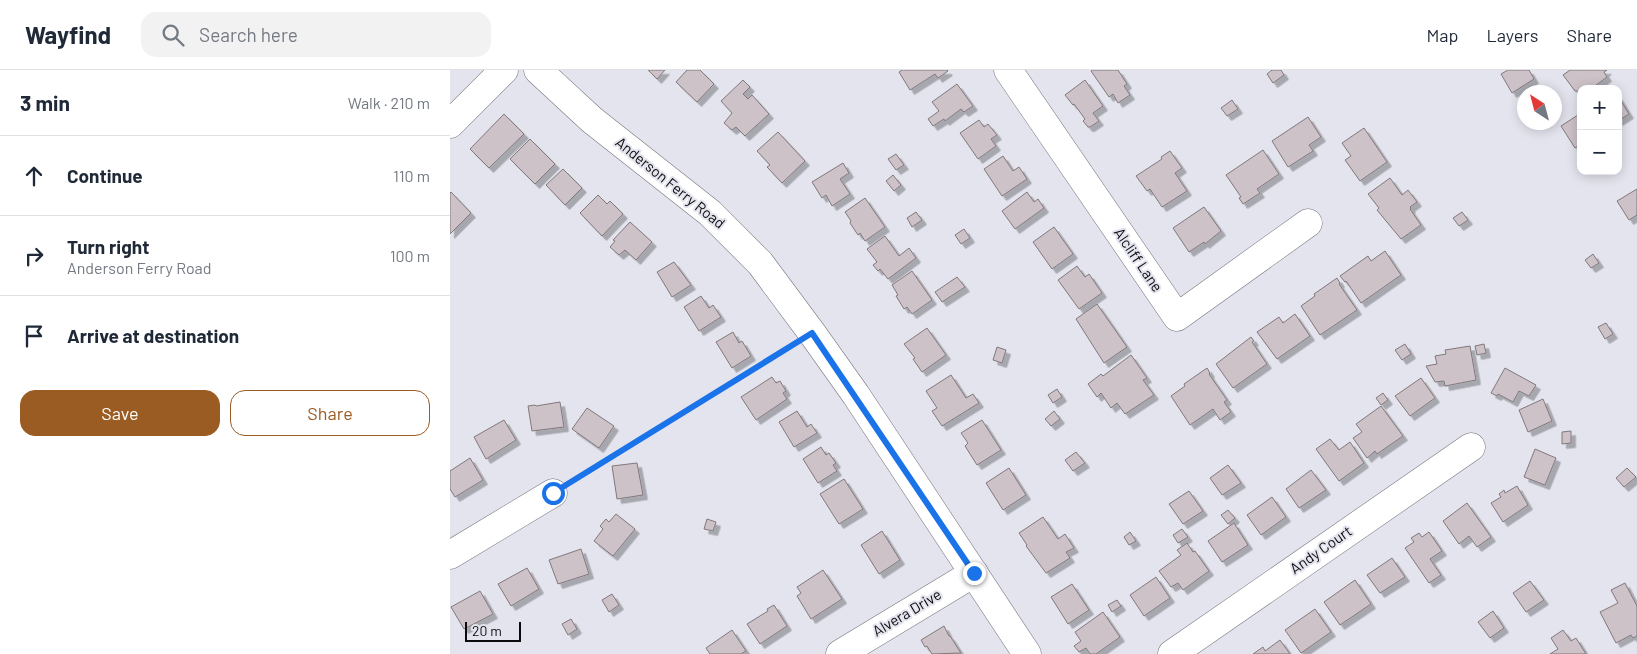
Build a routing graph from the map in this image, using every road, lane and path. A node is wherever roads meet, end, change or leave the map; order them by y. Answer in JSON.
{"nodes":[{"id":1,"x":504,"y":70,"type":"edge"},
{"id":2,"x":538,"y":70,"type":"edge"},
{"id":3,"x":1008,"y":70,"type":"edge"},
{"id":4,"x":450,"y":124,"type":"edge"},
{"id":5,"x":1308,"y":223,"type":"dead end"},
{"id":6,"x":812,"y":333,"type":"junction"},
{"id":7,"x":1471,"y":447,"type":"dead end"},
{"id":8,"x":553,"y":493,"type":"joint"},
{"id":9,"x":450,"y":555,"type":"edge"},
{"id":10,"x":974,"y":573,"type":"junction"},
{"id":11,"x":840,"y":654,"type":"edge"},
{"id":12,"x":1027,"y":654,"type":"edge"},
{"id":13,"x":1172,"y":654,"type":"edge"}],
"edges":[{"from":1,"to":4,"type":"street"},
{"from":2,"to":6,"type":"street","name":"Anderson Ferry Road"},
{"from":3,"to":5,"type":"street","name":"Alcliff Lane"},
{"from":6,"to":8,"type":"path"},
{"from":6,"to":10,"type":"street","name":"Anderson Ferry Road"},
{"from":7,"to":13,"type":"street","name":"Andy Court"},
{"from":8,"to":9,"type":"street"},
{"from":10,"to":11,"type":"street","name":"Alvera Drive"},
{"from":10,"to":12,"type":"street","name":"Anderson Ferry Road"}]}
